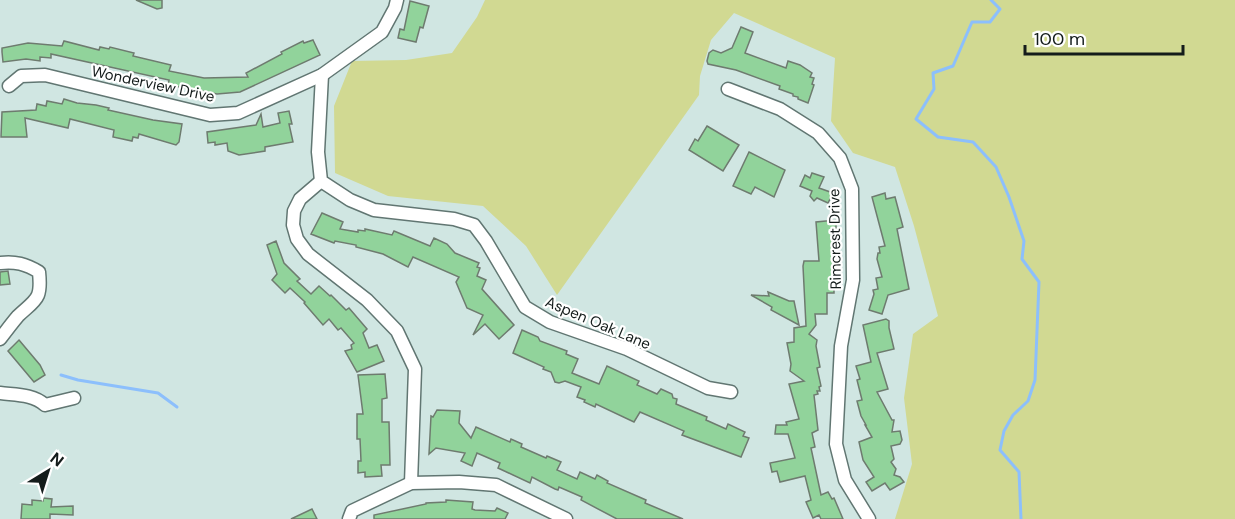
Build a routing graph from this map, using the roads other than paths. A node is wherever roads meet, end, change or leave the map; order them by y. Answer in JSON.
{"nodes":[{"id":1,"x":397,"y":0,"type":"edge"},
{"id":2,"x":322,"y":75,"type":"junction"},
{"id":3,"x":9,"y":86,"type":"dead end"},
{"id":4,"x":728,"y":89,"type":"dead end"},
{"id":5,"x":321,"y":181,"type":"junction"},
{"id":6,"x":0,"y":264,"type":"edge"},
{"id":7,"x":0,"y":339,"type":"edge"},
{"id":8,"x":731,"y":392,"type":"dead end"},
{"id":9,"x":0,"y":393,"type":"edge"},
{"id":10,"x":74,"y":398,"type":"dead end"},
{"id":11,"x":411,"y":483,"type":"junction"},
{"id":12,"x":349,"y":519,"type":"edge"},
{"id":13,"x":566,"y":519,"type":"edge"},
{"id":14,"x":869,"y":519,"type":"edge"}],
"edges":[{"from":1,"to":2,"type":"street","name":"Wonderview Drive"},
{"from":2,"to":3,"type":"street","name":"Wonderview Drive"},
{"from":2,"to":5,"type":"street"},
{"from":4,"to":14,"type":"street","name":"Rimcrest Drive"},
{"from":5,"to":8,"type":"street","name":"Aspen Oak Lane"},
{"from":5,"to":11,"type":"street"},
{"from":6,"to":7,"type":"street"},
{"from":9,"to":10,"type":"street"},
{"from":11,"to":12,"type":"street"},
{"from":11,"to":13,"type":"street"}]}
